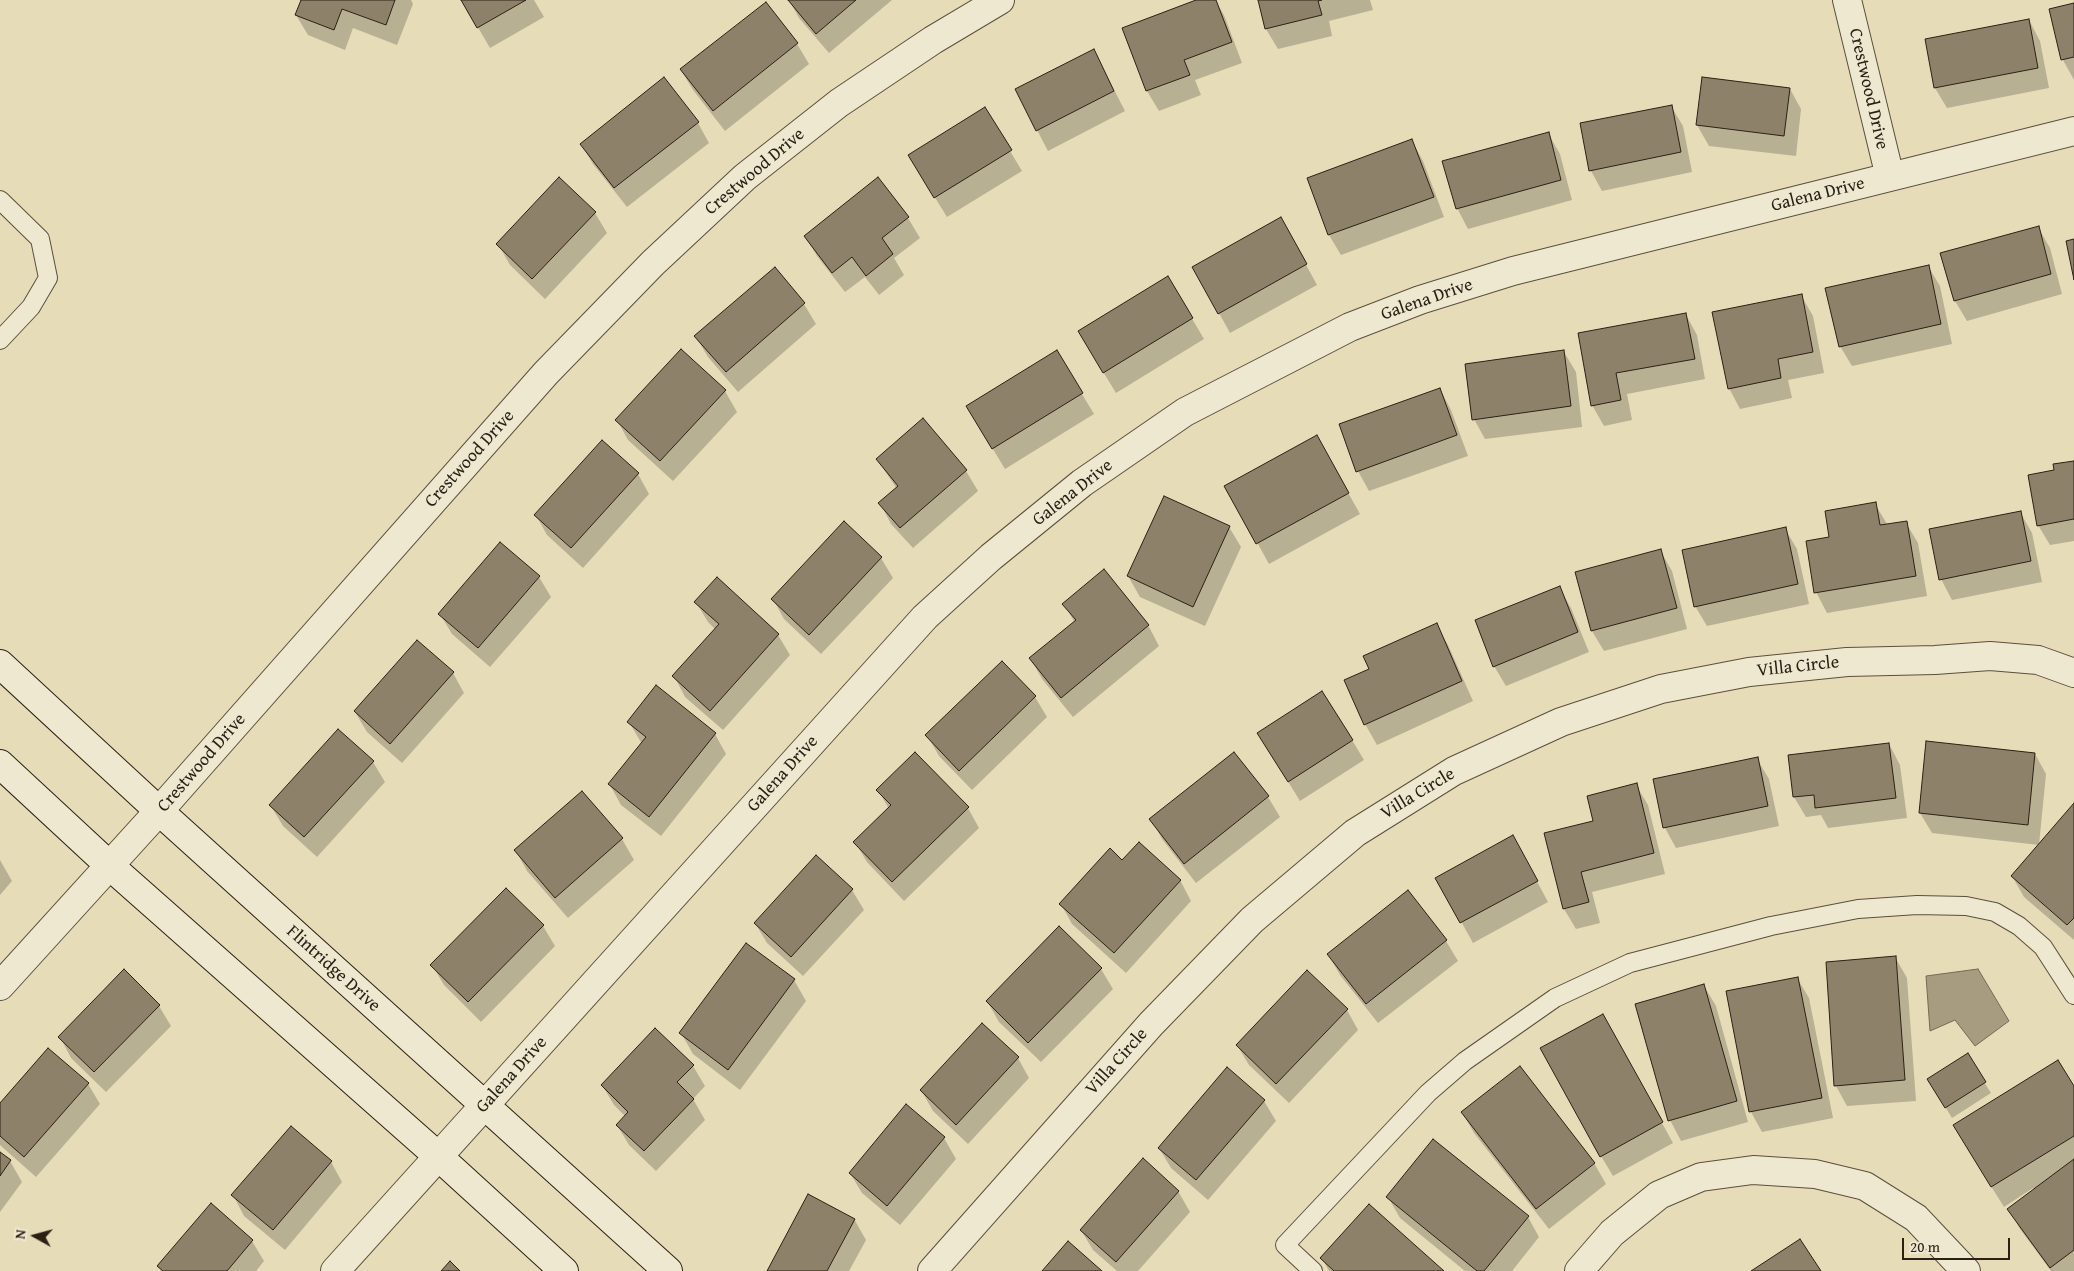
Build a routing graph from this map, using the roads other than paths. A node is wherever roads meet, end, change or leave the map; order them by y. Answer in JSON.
{"nodes":[{"id":1,"x":1000,"y":0,"type":"edge"},
{"id":2,"x":1847,"y":0,"type":"edge"},
{"id":3,"x":2074,"y":131,"type":"edge"},
{"id":4,"x":1890,"y":177,"type":"junction"},
{"id":5,"x":0,"y":200,"type":"edge"},
{"id":6,"x":0,"y":340,"type":"edge"},
{"id":7,"x":0,"y":664,"type":"edge"},
{"id":8,"x":2074,"y":673,"type":"edge"},
{"id":9,"x":0,"y":764,"type":"edge"},
{"id":10,"x":159,"y":811,"type":"junction"},
{"id":11,"x":110,"y":866,"type":"junction"},
{"id":12,"x":0,"y":986,"type":"edge"},
{"id":13,"x":2074,"y":995,"type":"edge"},
{"id":14,"x":484,"y":1105,"type":"junction"},
{"id":15,"x":439,"y":1157,"type":"junction"},
{"id":16,"x":335,"y":1271,"type":"edge"},
{"id":17,"x":564,"y":1271,"type":"edge"},
{"id":18,"x":668,"y":1271,"type":"edge"},
{"id":19,"x":932,"y":1271,"type":"edge"},
{"id":20,"x":1313,"y":1271,"type":"edge"},
{"id":21,"x":1579,"y":1271,"type":"edge"},
{"id":22,"x":1966,"y":1271,"type":"edge"}],
"edges":[{"from":1,"to":10,"type":"street","name":"Crestwood Drive"},
{"from":2,"to":4,"type":"street","name":"Crestwood Drive"},
{"from":3,"to":4,"type":"street","name":"Galena Drive"},
{"from":4,"to":14,"type":"street","name":"Galena Drive"},
{"from":5,"to":6,"type":"lane"},
{"from":7,"to":10,"type":"street","name":"Flintridge Drive"},
{"from":8,"to":19,"type":"street","name":"Villa Circle"},
{"from":9,"to":11,"type":"street"},
{"from":10,"to":11,"type":"street","name":"Crestwood Drive"},
{"from":10,"to":14,"type":"street","name":"Flintridge Drive"},
{"from":11,"to":12,"type":"street","name":"Crestwood Drive"},
{"from":11,"to":15,"type":"street"},
{"from":13,"to":20,"type":"lane"},
{"from":14,"to":15,"type":"street","name":"Galena Drive"},
{"from":14,"to":18,"type":"street","name":"Flintridge Drive"},
{"from":15,"to":16,"type":"street","name":"Galena Drive"},
{"from":15,"to":17,"type":"street"},
{"from":21,"to":22,"type":"street"}]}
